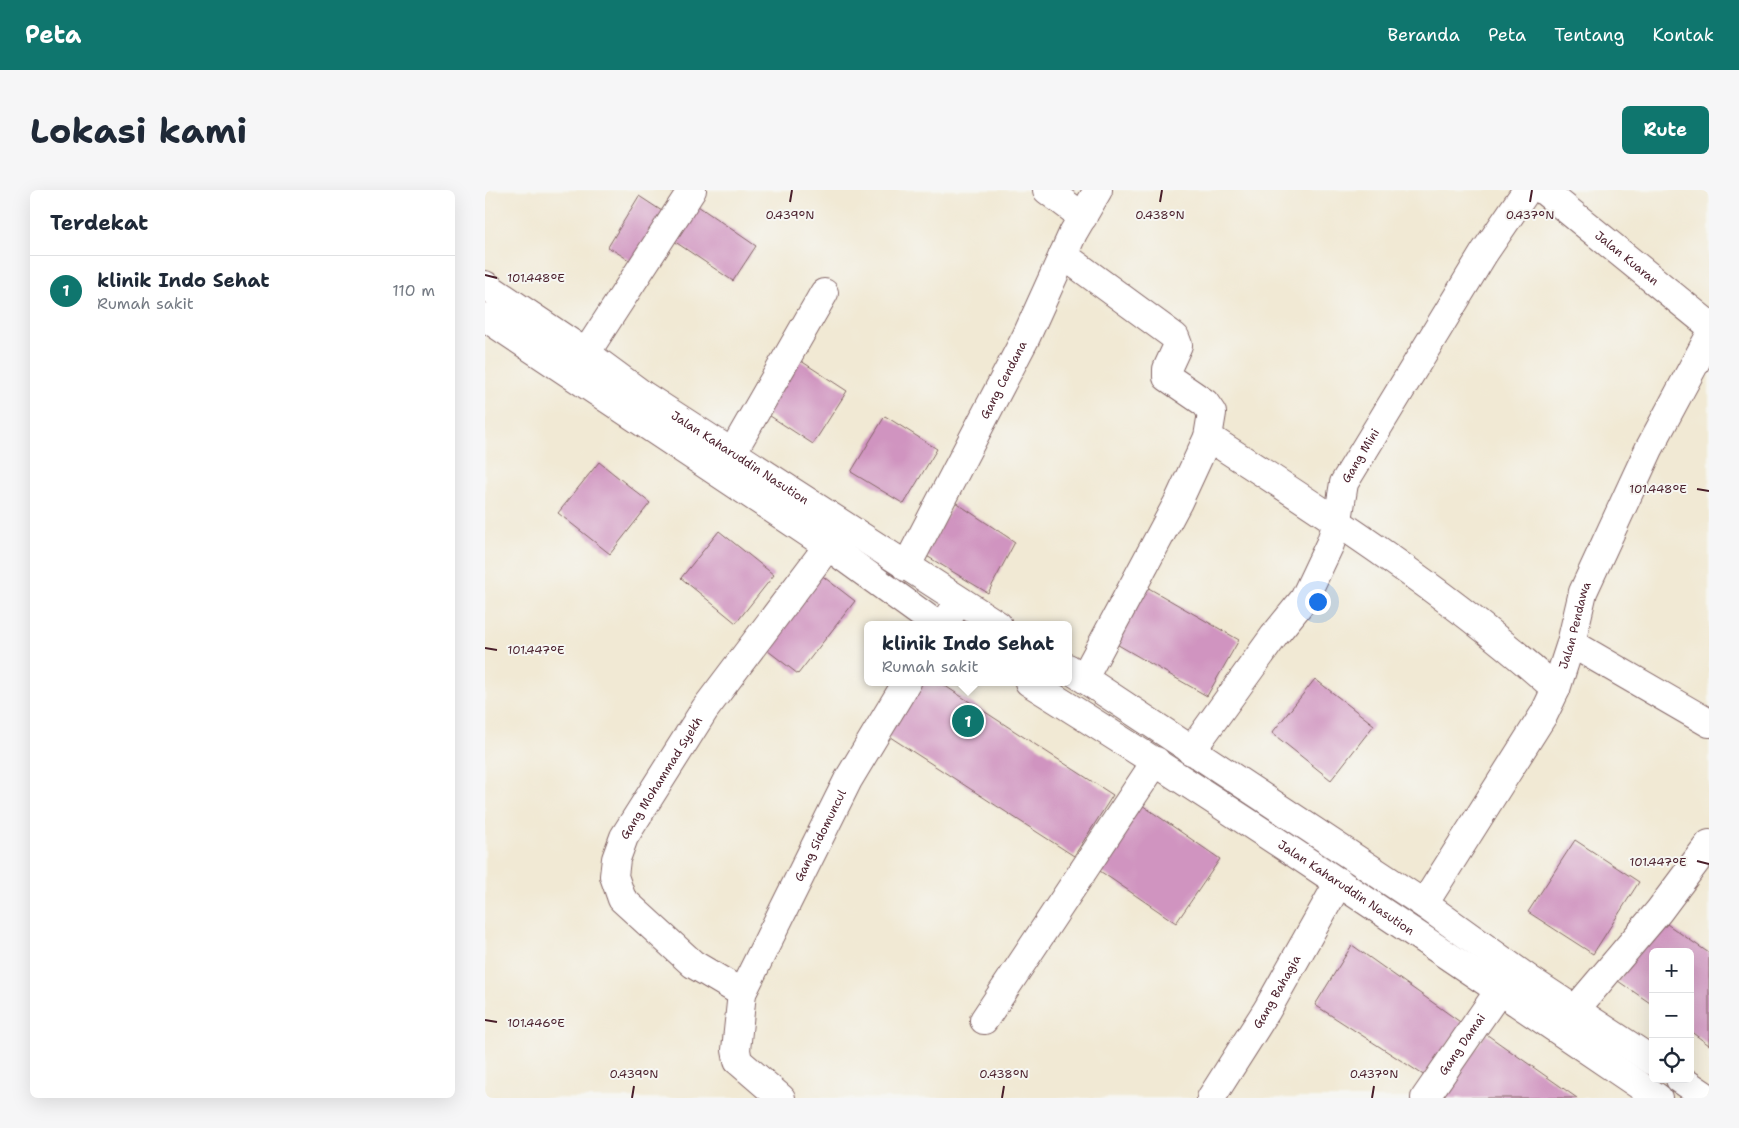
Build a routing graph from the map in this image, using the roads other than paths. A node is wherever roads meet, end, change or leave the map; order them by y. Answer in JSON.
{"nodes":[{"id":1,"x":692,"y":190,"type":"edge"},
{"id":2,"x":1047,"y":190,"type":"edge"},
{"id":3,"x":1098,"y":190,"type":"edge"},
{"id":4,"x":1527,"y":190,"type":"edge"},
{"id":5,"x":1554,"y":193,"type":"edge"},
{"id":6,"x":1083,"y":217,"type":"junction"},
{"id":7,"x":1063,"y":256,"type":"junction"},
{"id":8,"x":485,"y":285,"type":"edge"},
{"id":9,"x":824,"y":293,"type":"dead end"},
{"id":10,"x":485,"y":317,"type":"edge"},
{"id":11,"x":1709,"y":325,"type":"edge"},
{"id":12,"x":1709,"y":337,"type":"edge"},
{"id":13,"x":586,"y":353,"type":"junction"},
{"id":14,"x":1208,"y":437,"type":"junction"},
{"id":15,"x":732,"y":453,"type":"junction"},
{"id":16,"x":1338,"y":520,"type":"junction"},
{"id":17,"x":828,"y":546,"type":"junction"},
{"id":18,"x":906,"y":567,"type":"junction"},
{"id":19,"x":960,"y":601,"type":"junction"},
{"id":20,"x":931,"y":621,"type":"edge"},
{"id":21,"x":945,"y":621,"type":"edge"},
{"id":22,"x":992,"y":621,"type":"edge"},
{"id":23,"x":1571,"y":643,"type":"junction"},
{"id":24,"x":1076,"y":673,"type":"edge"},
{"id":25,"x":905,"y":686,"type":"edge"},
{"id":26,"x":1035,"y":686,"type":"edge"},
{"id":27,"x":1556,"y":689,"type":"junction"},
{"id":28,"x":1709,"y":723,"type":"edge"},
{"id":29,"x":1191,"y":751,"type":"junction"},
{"id":30,"x":1156,"y":761,"type":"junction"},
{"id":31,"x":1709,"y":844,"type":"edge"},
{"id":32,"x":1339,"y":882,"type":"junction"},
{"id":33,"x":1424,"y":904,"type":"junction"},
{"id":34,"x":1499,"y":991,"type":"junction"},
{"id":35,"x":742,"y":993,"type":"junction"},
{"id":36,"x":1575,"y":1010,"type":"junction"},
{"id":37,"x":983,"y":1020,"type":"dead end"},
{"id":38,"x":1649,"y":1059,"type":"edge"},
{"id":39,"x":1686,"y":1083,"type":"edge"},
{"id":40,"x":781,"y":1098,"type":"edge"},
{"id":41,"x":1211,"y":1098,"type":"edge"},
{"id":42,"x":1425,"y":1098,"type":"edge"},
{"id":43,"x":1657,"y":1098,"type":"edge"},
{"id":44,"x":1708,"y":1098,"type":"edge"}],
"edges":[{"from":1,"to":13,"type":"main road"},
{"from":2,"to":6,"type":"main road"},
{"from":3,"to":6,"type":"main road","name":"Gang Cendana"},
{"from":4,"to":16,"type":"main road","name":"Gang Mini"},
{"from":5,"to":11,"type":"main road","name":"Jalan Kuaran"},
{"from":6,"to":7,"type":"main road","name":"Gang Cendana"},
{"from":7,"to":14,"type":"main road"},
{"from":7,"to":18,"type":"main road","name":"Gang Cendana"},
{"from":8,"to":13,"type":"main road","name":"Jalan Kaharuddin Nasution"},
{"from":9,"to":15,"type":"main road"},
{"from":10,"to":17,"type":"main road","name":"Jalan Kaharuddin Nasution"},
{"from":12,"to":23,"type":"main road","name":"Jalan Pendawa"},
{"from":13,"to":15,"type":"main road","name":"Jalan Kaharuddin Nasution"},
{"from":14,"to":16,"type":"main road"},
{"from":14,"to":24,"type":"main road"},
{"from":15,"to":18,"type":"main road","name":"Jalan Kaharuddin Nasution"},
{"from":16,"to":27,"type":"main road"},
{"from":16,"to":29,"type":"main road","name":"Gang Mini"},
{"from":17,"to":20,"type":"main road","name":"Jalan Kaharuddin Nasution"},
{"from":17,"to":35,"type":"main road","name":"Gang Mohammad Syekh"},
{"from":18,"to":19,"type":"main road","name":"Jalan Kaharuddin Nasution"},
{"from":19,"to":21,"type":"main road"},
{"from":19,"to":22,"type":"main road","name":"Jalan Kaharuddin Nasution"},
{"from":23,"to":27,"type":"main road","name":"Jalan Pendawa"},
{"from":23,"to":28,"type":"main road"},
{"from":24,"to":29,"type":"main road"},
{"from":25,"to":35,"type":"main road","name":"Gang Sidomuncul"},
{"from":26,"to":30,"type":"main road","name":"Jalan Kaharuddin Nasution"},
{"from":27,"to":33,"type":"main road","name":"Jalan Pendawa"},
{"from":29,"to":33,"type":"main road"},
{"from":30,"to":32,"type":"main road","name":"Jalan Kaharuddin Nasution"},
{"from":30,"to":37,"type":"main road"},
{"from":31,"to":36,"type":"main road"},
{"from":32,"to":34,"type":"main road","name":"Jalan Kaharuddin Nasution"},
{"from":32,"to":41,"type":"main road","name":"Gang Bahagia"},
{"from":33,"to":36,"type":"main road"},
{"from":34,"to":42,"type":"main road","name":"Gang Damai"},
{"from":34,"to":43,"type":"main road","name":"Jalan Kaharuddin Nasution"},
{"from":35,"to":40,"type":"main road","name":"Gang Sidomuncul"},
{"from":36,"to":38,"type":"main road"},
{"from":39,"to":44,"type":"main road"}]}
